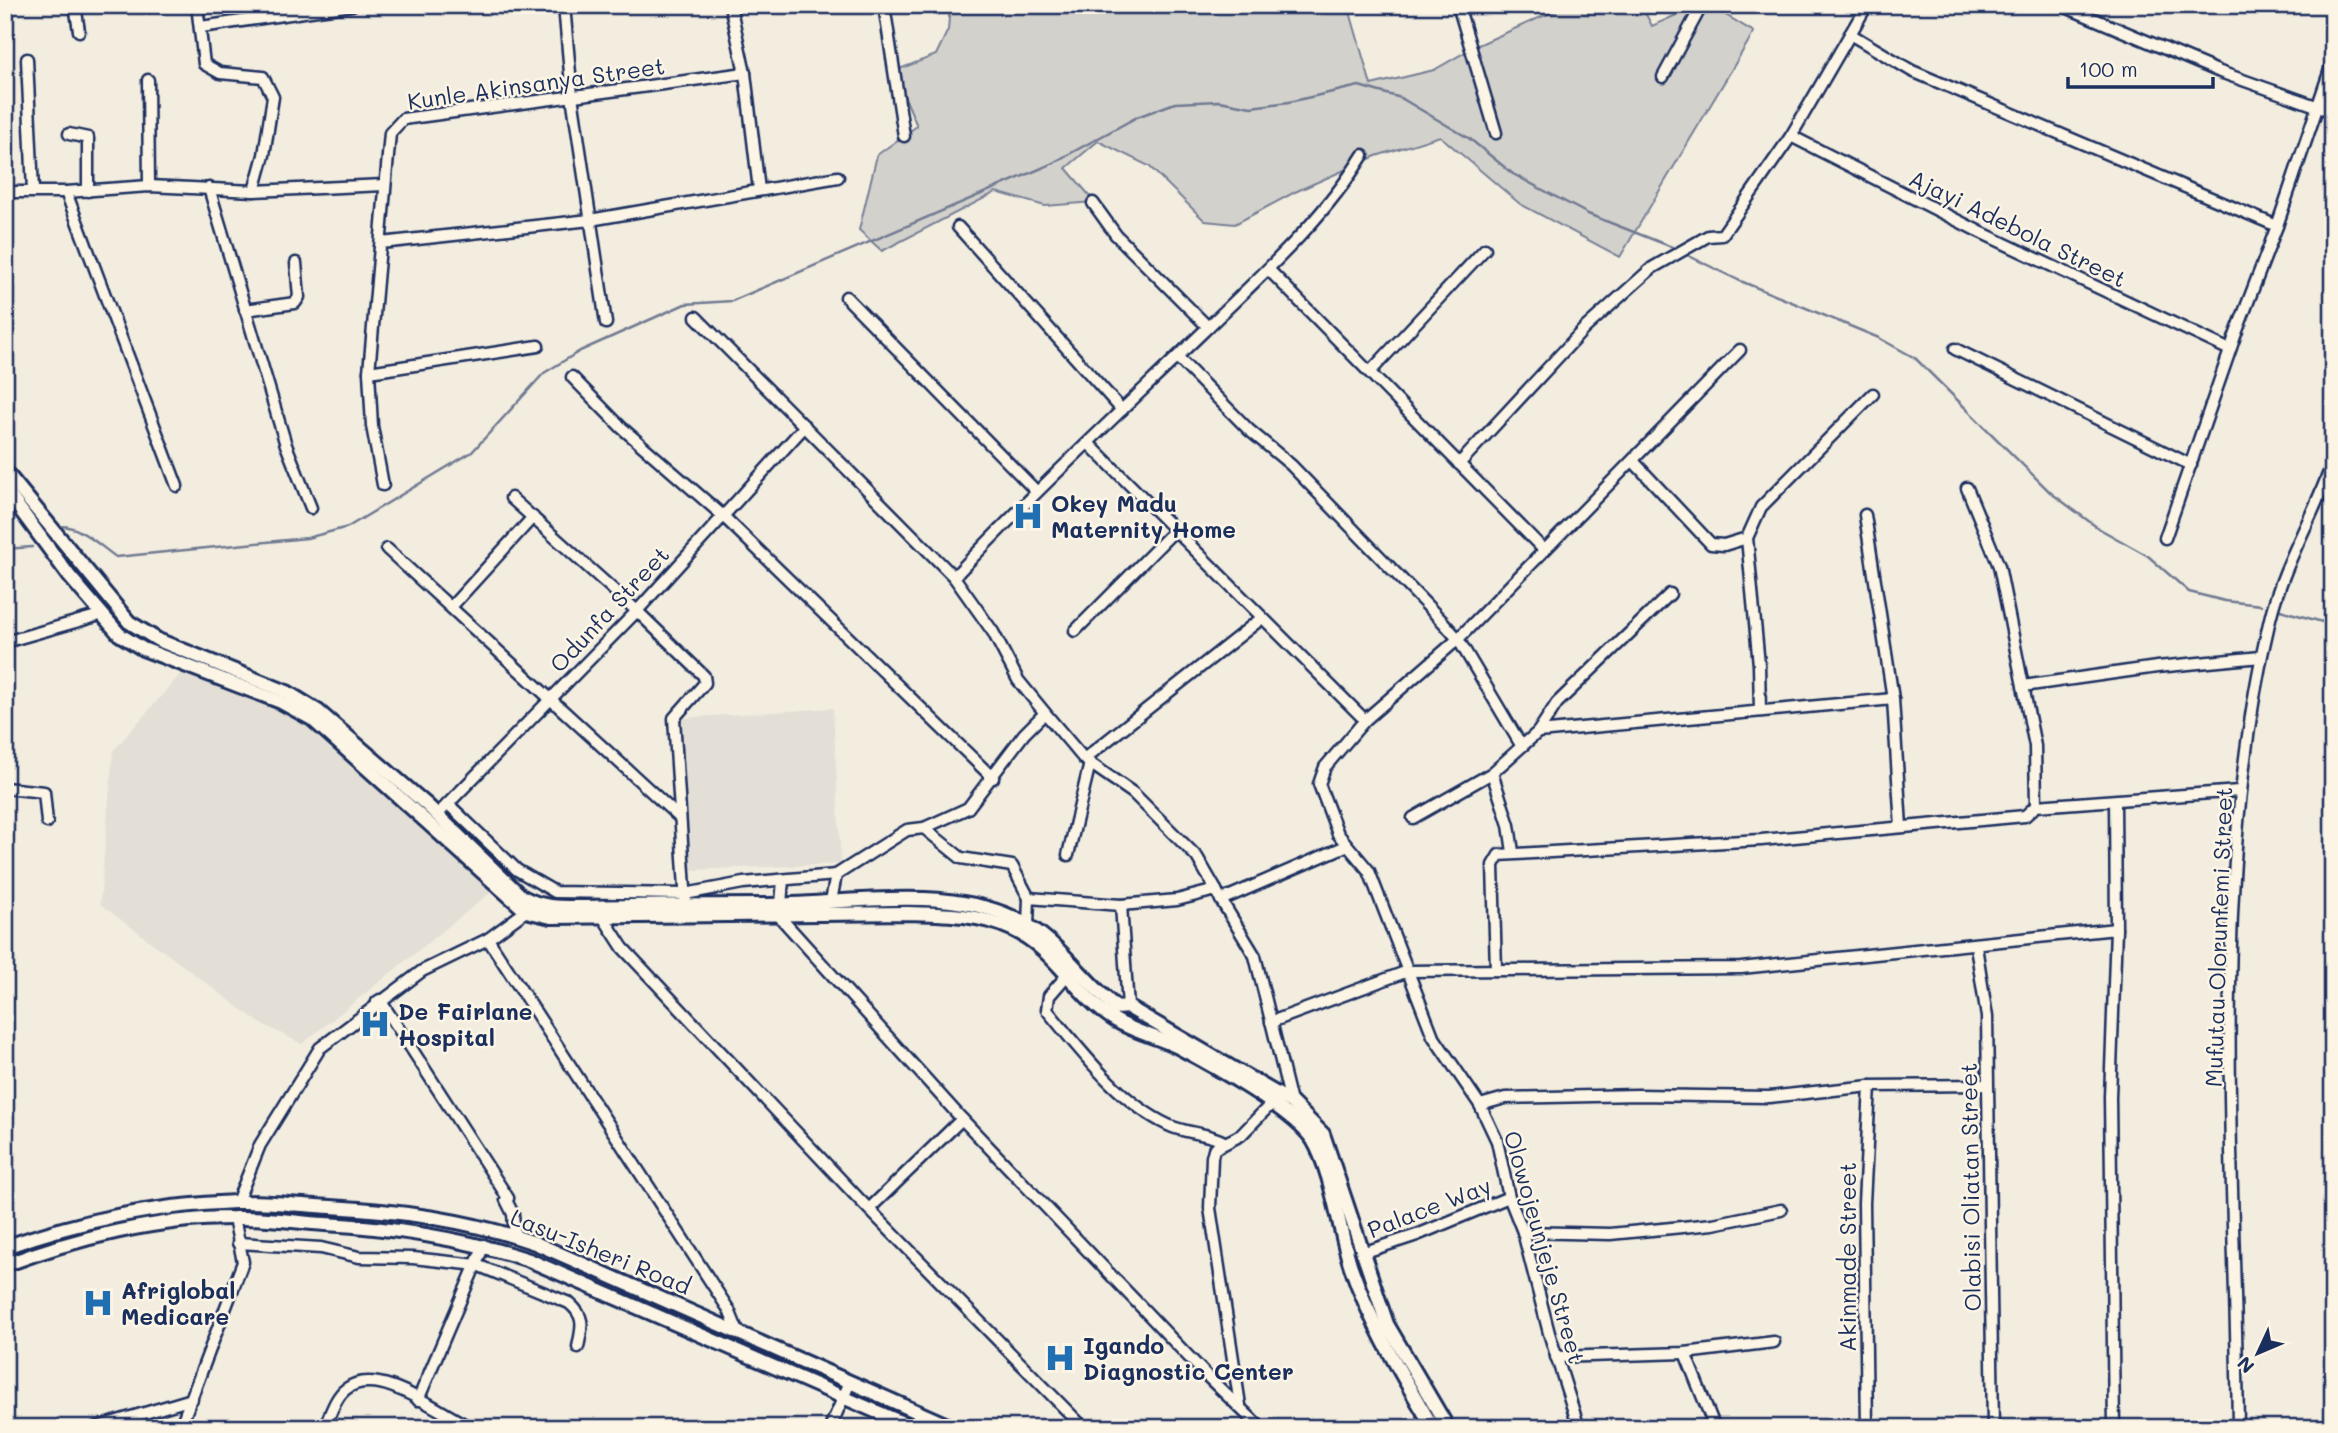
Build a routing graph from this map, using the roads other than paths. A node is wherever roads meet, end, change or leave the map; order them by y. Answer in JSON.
{"nodes":[{"id":1,"x":75,"y":5,"type":"edge"},
{"id":2,"x":197,"y":5,"type":"edge"},
{"id":3,"x":352,"y":5,"type":"edge"},
{"id":4,"x":564,"y":5,"type":"edge"},
{"id":5,"x":730,"y":5,"type":"edge"},
{"id":6,"x":884,"y":5,"type":"edge"},
{"id":7,"x":1458,"y":5,"type":"edge"},
{"id":8,"x":1702,"y":5,"type":"edge"},
{"id":9,"x":1867,"y":5,"type":"edge"},
{"id":10,"x":2061,"y":5,"type":"edge"},
{"id":11,"x":201,"y":27,"type":"junction"},
{"id":12,"x":79,"y":31,"type":"dead end"},
{"id":13,"x":1850,"y":34,"type":"junction"},
{"id":14,"x":27,"y":59,"type":"dead end"},
{"id":15,"x":2333,"y":61,"type":"edge"},
{"id":16,"x":745,"y":73,"type":"junction"},
{"id":17,"x":1663,"y":77,"type":"dead end"},
{"id":18,"x":148,"y":79,"type":"dead end"},
{"id":19,"x":572,"y":96,"type":"junction"},
{"id":20,"x":2316,"y":106,"type":"junction"},
{"id":21,"x":2333,"y":112,"type":"edge"},
{"id":22,"x":1496,"y":133,"type":"dead end"},
{"id":23,"x":69,"y":134,"type":"dead end"},
{"id":24,"x":904,"y":136,"type":"dead end"},
{"id":25,"x":1791,"y":136,"type":"junction"},
{"id":26,"x":1363,"y":155,"type":"dead end"},
{"id":27,"x":838,"y":177,"type":"dead end"},
{"id":28,"x":384,"y":185,"type":"junction"},
{"id":29,"x":149,"y":186,"type":"junction"},
{"id":30,"x":209,"y":188,"type":"junction"},
{"id":31,"x":759,"y":190,"type":"junction"},
{"id":32,"x":33,"y":191,"type":"junction"},
{"id":33,"x":88,"y":191,"type":"junction"},
{"id":34,"x":254,"y":191,"type":"junction"},
{"id":35,"x":5,"y":192,"type":"edge"},
{"id":36,"x":66,"y":192,"type":"junction"},
{"id":37,"x":1093,"y":203,"type":"dead end"},
{"id":38,"x":590,"y":220,"type":"junction"},
{"id":39,"x":2277,"y":226,"type":"junction"},
{"id":40,"x":958,"y":227,"type":"dead end"},
{"id":41,"x":381,"y":243,"type":"junction"},
{"id":42,"x":1485,"y":249,"type":"dead end"},
{"id":43,"x":296,"y":264,"type":"dead end"},
{"id":44,"x":1268,"y":270,"type":"junction"},
{"id":45,"x":846,"y":297,"type":"dead end"},
{"id":46,"x":245,"y":310,"type":"junction"},
{"id":47,"x":696,"y":317,"type":"dead end"},
{"id":48,"x":606,"y":324,"type":"dead end"},
{"id":49,"x":1208,"y":327,"type":"junction"},
{"id":50,"x":538,"y":346,"type":"dead end"},
{"id":51,"x":1955,"y":349,"type":"dead end"},
{"id":52,"x":1740,"y":350,"type":"dead end"},
{"id":53,"x":2231,"y":351,"type":"junction"},
{"id":54,"x":1177,"y":357,"type":"junction"},
{"id":55,"x":369,"y":372,"type":"junction"},
{"id":56,"x":1370,"y":372,"type":"junction"},
{"id":57,"x":572,"y":377,"type":"dead end"},
{"id":58,"x":1873,"y":394,"type":"dead end"},
{"id":59,"x":1122,"y":410,"type":"junction"},
{"id":60,"x":805,"y":426,"type":"junction"},
{"id":61,"x":1088,"y":443,"type":"junction"},
{"id":62,"x":1634,"y":461,"type":"junction"},
{"id":63,"x":2333,"y":461,"type":"edge"},
{"id":64,"x":1459,"y":464,"type":"junction"},
{"id":65,"x":2190,"y":465,"type":"junction"},
{"id":66,"x":5,"y":471,"type":"edge"},
{"id":67,"x":2329,"y":481,"type":"edge"},
{"id":68,"x":383,"y":485,"type":"dead end"},
{"id":69,"x":177,"y":486,"type":"dead end"},
{"id":70,"x":1967,"y":488,"type":"dead end"},
{"id":71,"x":5,"y":489,"type":"edge"},
{"id":72,"x":1035,"y":490,"type":"junction"},
{"id":73,"x":511,"y":498,"type":"dead end"},
{"id":74,"x":311,"y":508,"type":"dead end"},
{"id":75,"x":722,"y":515,"type":"junction"},
{"id":76,"x":1865,"y":515,"type":"dead end"},
{"id":77,"x":533,"y":517,"type":"junction"},
{"id":78,"x":1175,"y":530,"type":"junction"},
{"id":79,"x":1747,"y":538,"type":"junction"},
{"id":80,"x":2165,"y":538,"type":"dead end"},
{"id":81,"x":387,"y":549,"type":"dead end"},
{"id":82,"x":1544,"y":550,"type":"junction"},
{"id":83,"x":954,"y":577,"type":"junction"},
{"id":84,"x":1670,"y":594,"type":"dead end"},
{"id":85,"x":451,"y":607,"type":"junction"},
{"id":86,"x":637,"y":611,"type":"junction"},
{"id":87,"x":100,"y":615,"type":"junction"},
{"id":88,"x":1262,"y":618,"type":"junction"},
{"id":89,"x":1075,"y":631,"type":"dead end"},
{"id":90,"x":1458,"y":639,"type":"junction"},
{"id":91,"x":5,"y":642,"type":"edge"},
{"id":92,"x":2261,"y":657,"type":"junction"},
{"id":93,"x":2023,"y":686,"type":"junction"},
{"id":94,"x":552,"y":698,"type":"junction"},
{"id":95,"x":1894,"y":699,"type":"junction"},
{"id":96,"x":1760,"y":710,"type":"junction"},
{"id":97,"x":1045,"y":713,"type":"junction"},
{"id":98,"x":1365,"y":720,"type":"junction"},
{"id":99,"x":1538,"y":732,"type":"junction"},
{"id":100,"x":1521,"y":745,"type":"junction"},
{"id":101,"x":1087,"y":761,"type":"junction"},
{"id":102,"x":1492,"y":773,"type":"junction"},
{"id":103,"x":993,"y":778,"type":"junction"},
{"id":104,"x":5,"y":788,"type":"edge"},
{"id":105,"x":2239,"y":791,"type":"junction"},
{"id":106,"x":2115,"y":801,"type":"junction"},
{"id":107,"x":448,"y":804,"type":"junction"},
{"id":108,"x":2036,"y":806,"type":"junction"},
{"id":109,"x":437,"y":815,"type":"junction"},
{"id":110,"x":680,"y":818,"type":"junction"},
{"id":111,"x":1413,"y":818,"type":"dead end"},
{"id":112,"x":47,"y":822,"type":"dead end"},
{"id":113,"x":1901,"y":827,"type":"junction"},
{"id":114,"x":924,"y":828,"type":"junction"},
{"id":115,"x":1346,"y":846,"type":"junction"},
{"id":116,"x":1513,"y":852,"type":"junction"},
{"id":117,"x":1068,"y":855,"type":"dead end"},
{"id":118,"x":836,"y":875,"type":"junction"},
{"id":119,"x":783,"y":880,"type":"junction"},
{"id":120,"x":1216,"y":890,"type":"junction"},
{"id":121,"x":589,"y":891,"type":"junction"},
{"id":122,"x":1030,"y":898,"type":"junction"},
{"id":123,"x":686,"y":899,"type":"junction"},
{"id":124,"x":1221,"y":900,"type":"junction"},
{"id":125,"x":831,"y":901,"type":"junction"},
{"id":126,"x":1121,"y":905,"type":"junction"},
{"id":127,"x":588,"y":907,"type":"junction"},
{"id":128,"x":780,"y":909,"type":"junction"},
{"id":129,"x":526,"y":911,"type":"junction"},
{"id":130,"x":603,"y":917,"type":"junction"},
{"id":131,"x":1028,"y":926,"type":"junction"},
{"id":132,"x":2116,"y":929,"type":"junction"},
{"id":133,"x":488,"y":939,"type":"junction"},
{"id":134,"x":1976,"y":946,"type":"junction"},
{"id":135,"x":1496,"y":970,"type":"junction"},
{"id":136,"x":1408,"y":971,"type":"junction"},
{"id":137,"x":1069,"y":974,"type":"junction"},
{"id":138,"x":377,"y":1002,"type":"junction"},
{"id":139,"x":1128,"y":1007,"type":"junction"},
{"id":140,"x":1271,"y":1022,"type":"junction"},
{"id":141,"x":1987,"y":1085,"type":"junction"},
{"id":142,"x":1870,"y":1086,"type":"junction"},
{"id":143,"x":1291,"y":1102,"type":"junction"},
{"id":144,"x":1271,"y":1104,"type":"junction"},
{"id":145,"x":1480,"y":1105,"type":"junction"},
{"id":146,"x":962,"y":1119,"type":"junction"},
{"id":147,"x":1224,"y":1142,"type":"junction"},
{"id":148,"x":1509,"y":1197,"type":"junction"},
{"id":149,"x":237,"y":1202,"type":"junction"},
{"id":150,"x":869,"y":1209,"type":"junction"},
{"id":151,"x":1781,"y":1210,"type":"dead end"},
{"id":152,"x":234,"y":1218,"type":"junction"},
{"id":153,"x":1523,"y":1233,"type":"junction"},
{"id":154,"x":515,"y":1236,"type":"junction"},
{"id":155,"x":238,"y":1243,"type":"junction"},
{"id":156,"x":484,"y":1245,"type":"junction"},
{"id":157,"x":5,"y":1247,"type":"edge"},
{"id":158,"x":1362,"y":1253,"type":"junction"},
{"id":159,"x":5,"y":1265,"type":"edge"},
{"id":160,"x":477,"y":1265,"type":"junction"},
{"id":161,"x":738,"y":1332,"type":"junction"},
{"id":162,"x":1774,"y":1342,"type":"dead end"},
{"id":163,"x":578,"y":1347,"type":"dead end"},
{"id":164,"x":1685,"y":1353,"type":"junction"},
{"id":165,"x":1556,"y":1357,"type":"junction"},
{"id":166,"x":850,"y":1382,"type":"junction"},
{"id":167,"x":844,"y":1397,"type":"junction"},
{"id":168,"x":192,"y":1399,"type":"junction"},
{"id":169,"x":418,"y":1400,"type":"junction"},
{"id":170,"x":1240,"y":1405,"type":"junction"},
{"id":171,"x":465,"y":1426,"type":"edge"},
{"id":172,"x":94,"y":1428,"type":"edge"},
{"id":173,"x":180,"y":1428,"type":"edge"},
{"id":174,"x":324,"y":1428,"type":"edge"},
{"id":175,"x":830,"y":1428,"type":"edge"},
{"id":176,"x":914,"y":1428,"type":"edge"},
{"id":177,"x":954,"y":1428,"type":"edge"},
{"id":178,"x":1084,"y":1428,"type":"edge"},
{"id":179,"x":1261,"y":1428,"type":"edge"},
{"id":180,"x":1433,"y":1428,"type":"edge"},
{"id":181,"x":1448,"y":1428,"type":"edge"},
{"id":182,"x":1579,"y":1428,"type":"edge"},
{"id":183,"x":1715,"y":1428,"type":"edge"},
{"id":184,"x":1867,"y":1428,"type":"edge"},
{"id":185,"x":1993,"y":1428,"type":"edge"},
{"id":186,"x":2114,"y":1428,"type":"edge"},
{"id":187,"x":2238,"y":1428,"type":"edge"}],
"edges":[{"from":1,"to":12,"type":"street"},
{"from":2,"to":11,"type":"street"},
{"from":3,"to":11,"type":"street"},
{"from":4,"to":19,"type":"street"},
{"from":5,"to":16,"type":"street"},
{"from":6,"to":24,"type":"street"},
{"from":7,"to":22,"type":"street"},
{"from":8,"to":17,"type":"street"},
{"from":9,"to":13,"type":"street"},
{"from":10,"to":20,"type":"street"},
{"from":11,"to":34,"type":"street"},
{"from":13,"to":25,"type":"street"},
{"from":13,"to":39,"type":"street"},
{"from":14,"to":32,"type":"street"},
{"from":15,"to":20,"type":"street"},
{"from":16,"to":19,"type":"street","name":"Kunle Akinsanya Street"},
{"from":16,"to":31,"type":"street"},
{"from":18,"to":29,"type":"street"},
{"from":19,"to":28,"type":"street","name":"Kunle Akinsanya Street"},
{"from":19,"to":38,"type":"street"},
{"from":20,"to":21,"type":"street"},
{"from":20,"to":39,"type":"street"},
{"from":23,"to":33,"type":"street"},
{"from":25,"to":53,"type":"street","name":"Ajayi Adebola Street"},
{"from":25,"to":64,"type":"street"},
{"from":26,"to":44,"type":"street"},
{"from":27,"to":31,"type":"street"},
{"from":28,"to":34,"type":"street"},
{"from":28,"to":41,"type":"street","name":"Kunle Akinsanya Street"},
{"from":29,"to":30,"type":"street"},
{"from":29,"to":33,"type":"street"},
{"from":30,"to":34,"type":"street"},
{"from":30,"to":46,"type":"street"},
{"from":31,"to":38,"type":"street"},
{"from":32,"to":35,"type":"street"},
{"from":32,"to":36,"type":"street"},
{"from":33,"to":36,"type":"street"},
{"from":36,"to":69,"type":"street"},
{"from":37,"to":49,"type":"street"},
{"from":38,"to":41,"type":"street"},
{"from":38,"to":48,"type":"street"},
{"from":39,"to":53,"type":"street"},
{"from":40,"to":59,"type":"street"},
{"from":41,"to":55,"type":"street","name":"Kunle Akinsanya Street"},
{"from":42,"to":56,"type":"street"},
{"from":43,"to":46,"type":"street"},
{"from":44,"to":49,"type":"street"},
{"from":44,"to":56,"type":"street"},
{"from":45,"to":72,"type":"street"},
{"from":46,"to":74,"type":"street"},
{"from":47,"to":60,"type":"street"},
{"from":49,"to":54,"type":"street"},
{"from":50,"to":55,"type":"street"},
{"from":51,"to":65,"type":"street"},
{"from":52,"to":62,"type":"street","name":"Olowojeunjeje Street"},
{"from":53,"to":65,"type":"street"},
{"from":54,"to":59,"type":"street"},
{"from":54,"to":90,"type":"street"},
{"from":55,"to":68,"type":"street","name":"Kunle Akinsanya Street"},
{"from":56,"to":64,"type":"street"},
{"from":57,"to":75,"type":"street"},
{"from":58,"to":79,"type":"street"},
{"from":59,"to":61,"type":"street"},
{"from":60,"to":75,"type":"street","name":"Odunfa Street"},
{"from":60,"to":83,"type":"street"},
{"from":61,"to":72,"type":"street"},
{"from":61,"to":78,"type":"street"},
{"from":62,"to":79,"type":"street"},
{"from":62,"to":82,"type":"street","name":"Olowojeunjeje Street"},
{"from":63,"to":67,"type":"street","name":"Mufutau Olorunfemi Street"},
{"from":64,"to":82,"type":"street"},
{"from":65,"to":80,"type":"street"},
{"from":66,"to":109,"type":"main road"},
{"from":67,"to":92,"type":"street","name":"Mufutau Olorunfemi Street"},
{"from":70,"to":93,"type":"street"},
{"from":71,"to":87,"type":"main road"},
{"from":72,"to":83,"type":"street"},
{"from":73,"to":77,"type":"street"},
{"from":75,"to":86,"type":"street","name":"Odunfa Street"},
{"from":75,"to":103,"type":"street"},
{"from":76,"to":95,"type":"street"},
{"from":77,"to":85,"type":"street"},
{"from":77,"to":86,"type":"street"},
{"from":78,"to":88,"type":"street"},
{"from":78,"to":89,"type":"street"},
{"from":79,"to":96,"type":"street"},
{"from":81,"to":85,"type":"street"},
{"from":82,"to":90,"type":"street","name":"Olowojeunjeje Street"},
{"from":83,"to":97,"type":"street"},
{"from":84,"to":99,"type":"street"},
{"from":85,"to":94,"type":"street"},
{"from":86,"to":94,"type":"street","name":"Odunfa Street"},
{"from":86,"to":110,"type":"street"},
{"from":87,"to":91,"type":"street"},
{"from":87,"to":129,"type":"main road"},
{"from":88,"to":98,"type":"street"},
{"from":88,"to":101,"type":"street"},
{"from":90,"to":98,"type":"street","name":"Olowojeunjeje Street"},
{"from":90,"to":100,"type":"street"},
{"from":92,"to":93,"type":"street"},
{"from":92,"to":105,"type":"street","name":"Mufutau Olorunfemi Street"},
{"from":93,"to":108,"type":"street"},
{"from":94,"to":107,"type":"street","name":"Odunfa Street"},
{"from":94,"to":110,"type":"street"},
{"from":95,"to":96,"type":"street"},
{"from":95,"to":113,"type":"street"},
{"from":96,"to":99,"type":"street"},
{"from":97,"to":101,"type":"street"},
{"from":97,"to":103,"type":"street"},
{"from":98,"to":115,"type":"street","name":"Olowojeunjeje Street"},
{"from":99,"to":100,"type":"street"},
{"from":100,"to":102,"type":"street"},
{"from":101,"to":117,"type":"street"},
{"from":101,"to":120,"type":"street"},
{"from":102,"to":111,"type":"street"},
{"from":102,"to":116,"type":"street"},
{"from":103,"to":114,"type":"street"},
{"from":104,"to":112,"type":"street"},
{"from":105,"to":106,"type":"street"},
{"from":105,"to":187,"type":"street","name":"Mufutau Olorunfemi Street"},
{"from":106,"to":108,"type":"street"},
{"from":106,"to":132,"type":"street"},
{"from":107,"to":109,"type":"street","name":"Odunfa Street"},
{"from":107,"to":121,"type":"street"},
{"from":108,"to":113,"type":"street"},
{"from":109,"to":127,"type":"main road"},
{"from":110,"to":123,"type":"street"},
{"from":113,"to":116,"type":"street"},
{"from":114,"to":118,"type":"street"},
{"from":114,"to":122,"type":"street"},
{"from":115,"to":124,"type":"street"},
{"from":115,"to":136,"type":"street","name":"Olowojeunjeje Street"},
{"from":116,"to":135,"type":"street"},
{"from":118,"to":119,"type":"street"},
{"from":118,"to":125,"type":"street"},
{"from":119,"to":123,"type":"street"},
{"from":119,"to":128,"type":"street"},
{"from":120,"to":124,"type":"street"},
{"from":120,"to":126,"type":"street"},
{"from":121,"to":123,"type":"street"},
{"from":121,"to":127,"type":"street"},
{"from":122,"to":126,"type":"street"},
{"from":122,"to":131,"type":"street"},
{"from":123,"to":127,"type":"main road"},
{"from":123,"to":128,"type":"main road"},
{"from":124,"to":140,"type":"street"},
{"from":125,"to":128,"type":"main road"},
{"from":125,"to":131,"type":"main road"},
{"from":126,"to":139,"type":"street"},
{"from":128,"to":130,"type":"main road"},
{"from":128,"to":137,"type":"main road"},
{"from":128,"to":146,"type":"street"},
{"from":129,"to":130,"type":"main road"},
{"from":129,"to":133,"type":"street"},
{"from":130,"to":150,"type":"street"},
{"from":131,"to":139,"type":"main road"},
{"from":132,"to":134,"type":"street"},
{"from":132,"to":186,"type":"street"},
{"from":133,"to":138,"type":"street"},
{"from":133,"to":161,"type":"street"},
{"from":134,"to":135,"type":"street"},
{"from":134,"to":141,"type":"street","name":"Olabisi Oliatan Street"},
{"from":135,"to":136,"type":"street"},
{"from":136,"to":140,"type":"street"},
{"from":136,"to":145,"type":"street","name":"Olowojeunjeje Street"},
{"from":137,"to":144,"type":"main road"},
{"from":137,"to":147,"type":"street"},
{"from":138,"to":149,"type":"street"},
{"from":138,"to":154,"type":"street"},
{"from":139,"to":143,"type":"main road"},
{"from":140,"to":143,"type":"street"},
{"from":141,"to":142,"type":"street"},
{"from":141,"to":185,"type":"street","name":"Olabisi Oliatan Street"},
{"from":142,"to":145,"type":"street"},
{"from":142,"to":184,"type":"street","name":"Akinmade Street"},
{"from":143,"to":158,"type":"main road"},
{"from":144,"to":147,"type":"street"},
{"from":144,"to":180,"type":"main road"},
{"from":145,"to":148,"type":"street","name":"Olowojeunjeje Street"},
{"from":146,"to":150,"type":"street"},
{"from":146,"to":170,"type":"street"},
{"from":147,"to":170,"type":"street"},
{"from":148,"to":153,"type":"street","name":"Olowojeunjeje Street"},
{"from":148,"to":158,"type":"street","name":"Palace Way"},
{"from":149,"to":154,"type":"main road","name":"Lasu-Isheri Road"},
{"from":149,"to":157,"type":"main road","name":"Lasu-Isheri Road"},
{"from":150,"to":178,"type":"street"},
{"from":151,"to":153,"type":"street"},
{"from":152,"to":155,"type":"street"},
{"from":152,"to":156,"type":"main road","name":"Lasu-Isheri Road"},
{"from":152,"to":159,"type":"main road","name":"Lasu-Isheri Road"},
{"from":153,"to":165,"type":"street","name":"Olowojeunjeje Street"},
{"from":154,"to":161,"type":"main road","name":"Lasu-Isheri Road"},
{"from":155,"to":160,"type":"street"},
{"from":155,"to":168,"type":"street"},
{"from":156,"to":160,"type":"street"},
{"from":156,"to":167,"type":"main road","name":"Lasu-Isheri Road"},
{"from":158,"to":181,"type":"main road"},
{"from":160,"to":163,"type":"street"},
{"from":160,"to":169,"type":"street"},
{"from":161,"to":166,"type":"main road","name":"Lasu-Isheri Road"},
{"from":162,"to":164,"type":"street"},
{"from":164,"to":165,"type":"street"},
{"from":164,"to":183,"type":"street"},
{"from":165,"to":182,"type":"street","name":"Olowojeunjeje Street"},
{"from":166,"to":167,"type":"street"},
{"from":166,"to":177,"type":"main road","name":"Lasu-Isheri Road"},
{"from":167,"to":175,"type":"street"},
{"from":167,"to":176,"type":"main road","name":"Lasu-Isheri Road"},
{"from":168,"to":172,"type":"street"},
{"from":168,"to":173,"type":"street"},
{"from":169,"to":171,"type":"street"},
{"from":169,"to":174,"type":"street"},
{"from":170,"to":179,"type":"street"}]}
